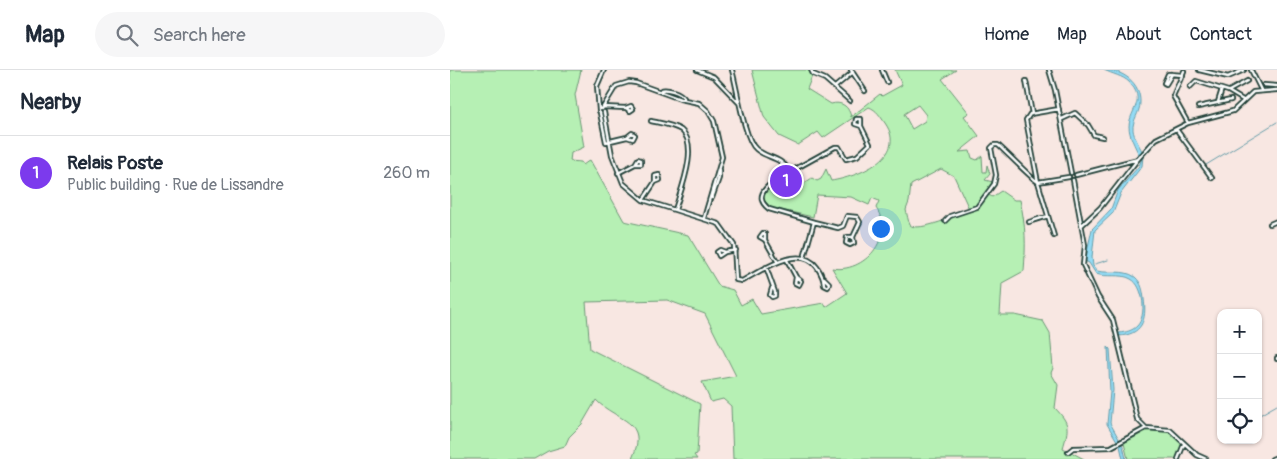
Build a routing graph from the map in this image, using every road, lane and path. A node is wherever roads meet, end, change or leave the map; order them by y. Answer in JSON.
{"nodes":[{"id":1,"x":604,"y":70,"type":"edge"},
{"id":2,"x":696,"y":70,"type":"edge"},
{"id":3,"x":732,"y":70,"type":"edge"},
{"id":4,"x":811,"y":70,"type":"edge"},
{"id":5,"x":882,"y":70,"type":"edge"},
{"id":6,"x":1049,"y":70,"type":"edge"},
{"id":7,"x":1200,"y":70,"type":"edge"},
{"id":8,"x":1243,"y":70,"type":"edge"},
{"id":9,"x":1251,"y":70,"type":"edge"},
{"id":10,"x":852,"y":71,"type":"edge"},
{"id":11,"x":1184,"y":71,"type":"edge"},
{"id":12,"x":1172,"y":74,"type":"dead end"},
{"id":13,"x":1183,"y":75,"type":"junction"},
{"id":14,"x":1247,"y":80,"type":"dead end"},
{"id":15,"x":1026,"y":81,"type":"dead end"},
{"id":16,"x":887,"y":82,"type":"dead end"},
{"id":17,"x":1257,"y":83,"type":"junction"},
{"id":18,"x":1264,"y":84,"type":"dead end"},
{"id":19,"x":1277,"y":86,"type":"edge"},
{"id":20,"x":835,"y":87,"type":"junction"},
{"id":21,"x":1190,"y":87,"type":"dead end"},
{"id":22,"x":1222,"y":89,"type":"junction"},
{"id":23,"x":1261,"y":90,"type":"junction"},
{"id":24,"x":1277,"y":90,"type":"edge"},
{"id":25,"x":865,"y":91,"type":"dead end"},
{"id":26,"x":1228,"y":91,"type":"junction"},
{"id":27,"x":1253,"y":92,"type":"junction"},
{"id":28,"x":1231,"y":100,"type":"dead end"},
{"id":29,"x":1243,"y":100,"type":"junction"},
{"id":30,"x":850,"y":101,"type":"dead end"},
{"id":31,"x":1218,"y":102,"type":"junction"},
{"id":32,"x":740,"y":104,"type":"junction"},
{"id":33,"x":1198,"y":107,"type":"dead end"},
{"id":34,"x":626,"y":108,"type":"dead end"},
{"id":35,"x":1059,"y":108,"type":"junction"},
{"id":36,"x":601,"y":111,"type":"junction"},
{"id":37,"x":1032,"y":114,"type":"junction"},
{"id":38,"x":1062,"y":119,"type":"junction"},
{"id":39,"x":650,"y":121,"type":"dead end"},
{"id":40,"x":1188,"y":123,"type":"junction"},
{"id":41,"x":861,"y":126,"type":"dead end"},
{"id":42,"x":1176,"y":128,"type":"junction"},
{"id":43,"x":628,"y":137,"type":"dead end"},
{"id":44,"x":1103,"y":137,"type":"dead end"},
{"id":45,"x":608,"y":142,"type":"junction"},
{"id":46,"x":1138,"y":158,"type":"junction"},
{"id":47,"x":781,"y":161,"type":"junction"},
{"id":48,"x":635,"y":164,"type":"dead end"},
{"id":49,"x":787,"y":167,"type":"junction"},
{"id":50,"x":796,"y":168,"type":"junction"},
{"id":51,"x":782,"y":170,"type":"junction"},
{"id":52,"x":618,"y":173,"type":"junction"},
{"id":53,"x":1071,"y":173,"type":"junction"},
{"id":54,"x":787,"y":174,"type":"junction"},
{"id":55,"x":1076,"y":175,"type":"junction"},
{"id":56,"x":780,"y":177,"type":"junction"},
{"id":57,"x":1069,"y":177,"type":"junction"},
{"id":58,"x":1212,"y":178,"type":"dead end"},
{"id":59,"x":1073,"y":181,"type":"junction"},
{"id":60,"x":655,"y":182,"type":"dead end"},
{"id":61,"x":1038,"y":182,"type":"junction"},
{"id":62,"x":643,"y":200,"type":"junction"},
{"id":63,"x":675,"y":210,"type":"junction"},
{"id":64,"x":1048,"y":216,"type":"junction"},
{"id":65,"x":704,"y":218,"type":"junction"},
{"id":66,"x":945,"y":221,"type":"dead end"},
{"id":67,"x":1277,"y":221,"type":"edge"},
{"id":68,"x":814,"y":222,"type":"junction"},
{"id":69,"x":1029,"y":222,"type":"dead end"},
{"id":70,"x":1270,"y":224,"type":"dead end"},
{"id":71,"x":1082,"y":225,"type":"junction"},
{"id":72,"x":1054,"y":236,"type":"dead end"},
{"id":73,"x":853,"y":238,"type":"dead end"},
{"id":74,"x":765,"y":240,"type":"dead end"},
{"id":75,"x":736,"y":250,"type":"junction"},
{"id":76,"x":725,"y":252,"type":"dead end"},
{"id":77,"x":804,"y":258,"type":"junction"},
{"id":78,"x":787,"y":260,"type":"junction"},
{"id":79,"x":777,"y":262,"type":"junction"},
{"id":80,"x":766,"y":267,"type":"junction"},
{"id":81,"x":796,"y":277,"type":"dead end"},
{"id":82,"x":824,"y":278,"type":"dead end"},
{"id":83,"x":772,"y":288,"type":"dead end"},
{"id":84,"x":1146,"y":428,"type":"junction"},
{"id":85,"x":1184,"y":444,"type":"junction"},
{"id":86,"x":1068,"y":452,"type":"dead end"},
{"id":87,"x":1277,"y":457,"type":"edge"},
{"id":88,"x":1178,"y":459,"type":"edge"},
{"id":89,"x":1206,"y":459,"type":"edge"},
{"id":90,"x":1272,"y":459,"type":"edge"}],
"edges":[{"from":1,"to":36,"type":"street"},
{"from":2,"to":32,"type":"street"},
{"from":3,"to":32,"type":"street"},
{"from":4,"to":20,"type":"street"},
{"from":5,"to":16,"type":"street"},
{"from":6,"to":35,"type":"street"},
{"from":7,"to":8,"type":"street"},
{"from":9,"to":17,"type":"street"},
{"from":10,"to":20,"type":"street"},
{"from":10,"to":25,"type":"street"},
{"from":11,"to":13,"type":"street"},
{"from":12,"to":13,"type":"street"},
{"from":13,"to":40,"type":"street"},
{"from":14,"to":26,"type":"street"},
{"from":15,"to":37,"type":"street"},
{"from":17,"to":23,"type":"street"},
{"from":17,"to":27,"type":"street"},
{"from":18,"to":19,"type":"street"},
{"from":20,"to":30,"type":"street"},
{"from":21,"to":22,"type":"street"},
{"from":22,"to":26,"type":"street"},
{"from":22,"to":31,"type":"street"},
{"from":23,"to":24,"type":"street"},
{"from":23,"to":27,"type":"street"},
{"from":26,"to":29,"type":"street"},
{"from":27,"to":29,"type":"street"},
{"from":28,"to":31,"type":"street"},
{"from":29,"to":40,"type":"street"},
{"from":31,"to":33,"type":"street"},
{"from":32,"to":47,"type":"street"},
{"from":34,"to":36,"type":"street"},
{"from":35,"to":37,"type":"street"},
{"from":35,"to":38,"type":"street"},
{"from":36,"to":45,"type":"street"},
{"from":36,"to":65,"type":"street"},
{"from":37,"to":61,"type":"street"},
{"from":38,"to":44,"type":"street"},
{"from":38,"to":53,"type":"street"},
{"from":39,"to":63,"type":"street"},
{"from":40,"to":42,"type":"street"},
{"from":41,"to":50,"type":"street"},
{"from":42,"to":46,"type":"street"},
{"from":42,"to":58,"type":"street"},
{"from":43,"to":45,"type":"street"},
{"from":45,"to":52,"type":"street"},
{"from":46,"to":55,"type":"street"},
{"from":46,"to":71,"type":"street"},
{"from":47,"to":49,"type":"street"},
{"from":47,"to":51,"type":"street"},
{"from":48,"to":52,"type":"street"},
{"from":49,"to":50,"type":"street"},
{"from":49,"to":51,"type":"street"},
{"from":49,"to":54,"type":"street"},
{"from":50,"to":54,"type":"street"},
{"from":51,"to":54,"type":"street"},
{"from":51,"to":56,"type":"street"},
{"from":52,"to":62,"type":"street"},
{"from":53,"to":55,"type":"street"},
{"from":53,"to":57,"type":"street"},
{"from":54,"to":56,"type":"street"},
{"from":55,"to":59,"type":"street"},
{"from":56,"to":68,"type":"street"},
{"from":57,"to":59,"type":"street"},
{"from":57,"to":61,"type":"street"},
{"from":59,"to":71,"type":"street"},
{"from":60,"to":62,"type":"street"},
{"from":61,"to":64,"type":"street"},
{"from":61,"to":66,"type":"street"},
{"from":62,"to":63,"type":"street"},
{"from":63,"to":65,"type":"street"},
{"from":64,"to":69,"type":"street"},
{"from":64,"to":72,"type":"street"},
{"from":65,"to":75,"type":"street"},
{"from":67,"to":70,"type":"street"},
{"from":68,"to":73,"type":"street"},
{"from":68,"to":77,"type":"street"},
{"from":71,"to":84,"type":"street"},
{"from":74,"to":79,"type":"street"},
{"from":75,"to":76,"type":"street"},
{"from":75,"to":80,"type":"street"},
{"from":77,"to":78,"type":"street"},
{"from":77,"to":82,"type":"street"},
{"from":78,"to":79,"type":"street"},
{"from":78,"to":81,"type":"street"},
{"from":79,"to":80,"type":"street"},
{"from":80,"to":83,"type":"street"},
{"from":84,"to":85,"type":"street"},
{"from":84,"to":86,"type":"street"},
{"from":85,"to":88,"type":"street"},
{"from":85,"to":89,"type":"street"},
{"from":87,"to":90,"type":"street"}]}
